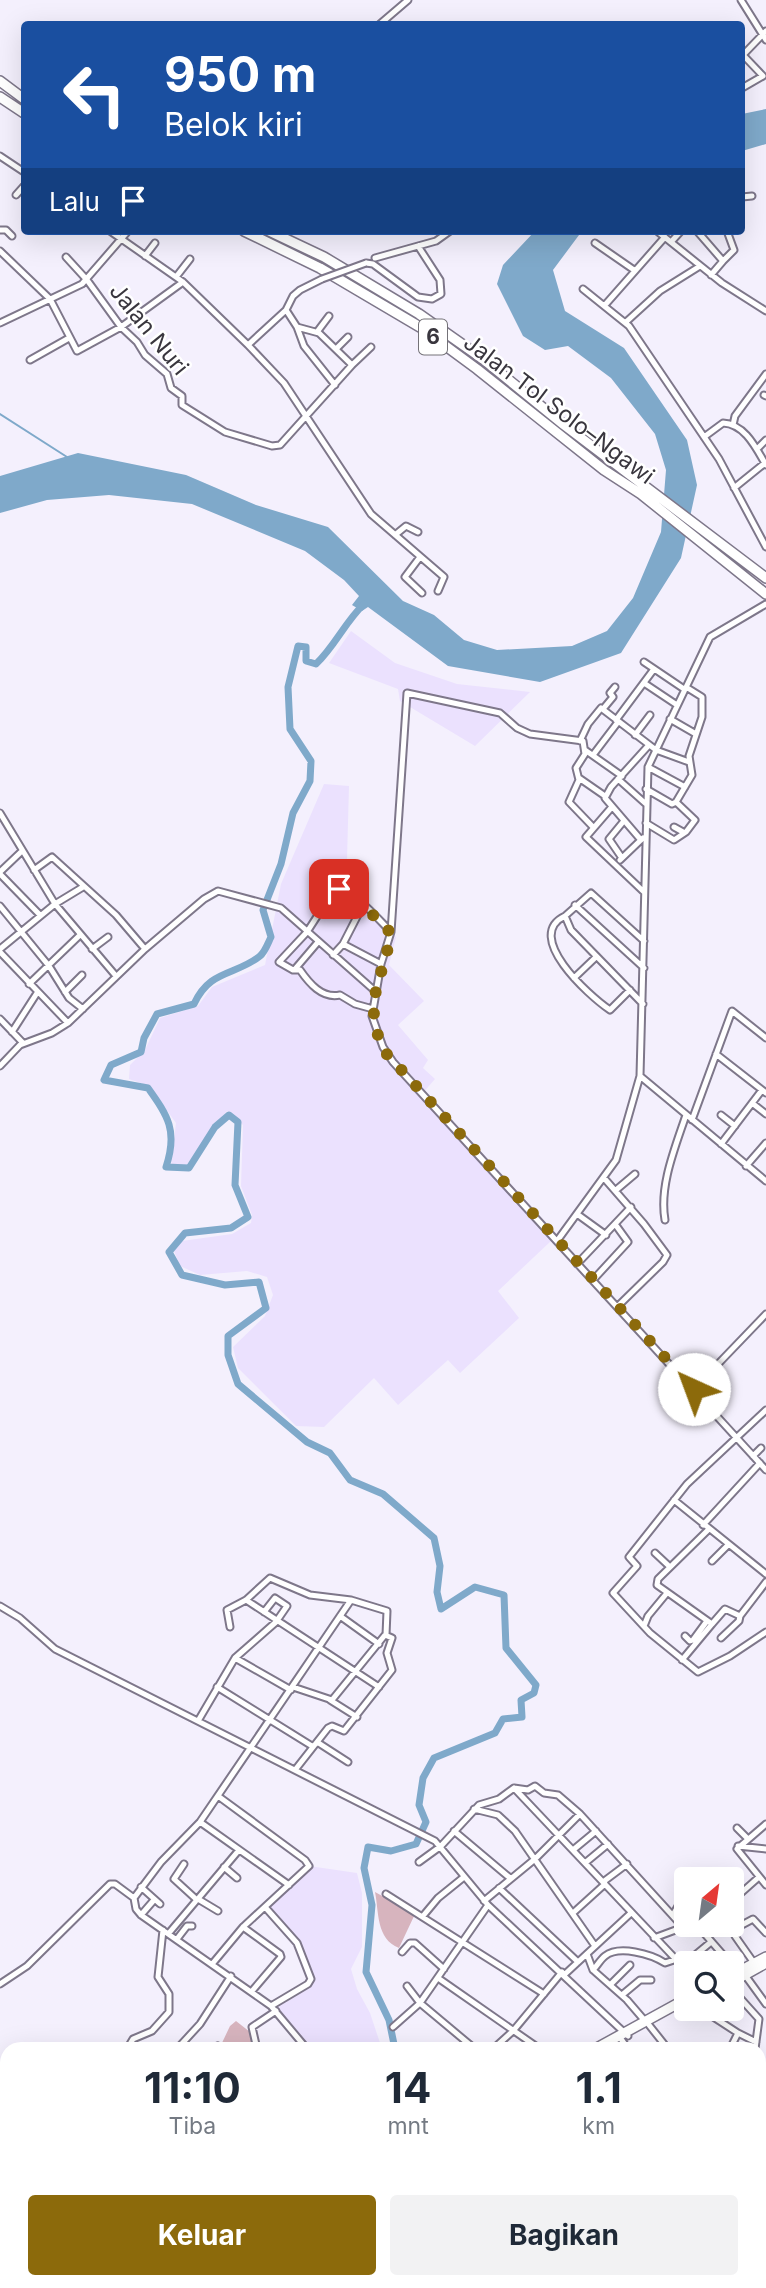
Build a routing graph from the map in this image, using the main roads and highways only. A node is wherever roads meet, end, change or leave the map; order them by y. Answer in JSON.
{"nodes":[{"id":1,"x":0,"y":81,"type":"edge"},
{"id":2,"x":0,"y":97,"type":"edge"},
{"id":3,"x":21,"y":97,"type":"edge"},
{"id":4,"x":21,"y":111,"type":"edge"},
{"id":5,"x":252,"y":235,"type":"edge"},
{"id":6,"x":277,"y":235,"type":"edge"},
{"id":7,"x":766,"y":578,"type":"edge"},
{"id":8,"x":766,"y":594,"type":"edge"},
{"id":9,"x":766,"y":1957,"type":"edge"},
{"id":10,"x":766,"y":1964,"type":"edge"},
{"id":11,"x":744,"y":1967,"type":"edge"},
{"id":12,"x":744,"y":1968,"type":"edge"},
{"id":13,"x":674,"y":2006,"type":"edge"},
{"id":14,"x":674,"y":2011,"type":"edge"},
{"id":15,"x":647,"y":2023,"type":"junction"},
{"id":16,"x":623,"y":2036,"type":"junction"},
{"id":17,"x":610,"y":2042,"type":"edge"},
{"id":18,"x":615,"y":2042,"type":"edge"}],
"edges":[{"from":1,"to":3,"type":"highway"},
{"from":2,"to":4,"type":"highway"},
{"from":5,"to":8,"type":"highway","name":"Jalan Tol Solo–Ngawi","number":"6"},
{"from":6,"to":7,"type":"highway","name":"Jalan Tol Solo–Ngawi","number":"6"},
{"from":9,"to":11,"type":"highway"},
{"from":10,"to":12,"type":"highway"},
{"from":13,"to":15,"type":"highway"},
{"from":14,"to":15,"type":"highway"},
{"from":15,"to":16,"type":"highway"},
{"from":16,"to":17,"type":"highway"},
{"from":16,"to":18,"type":"highway"}]}
